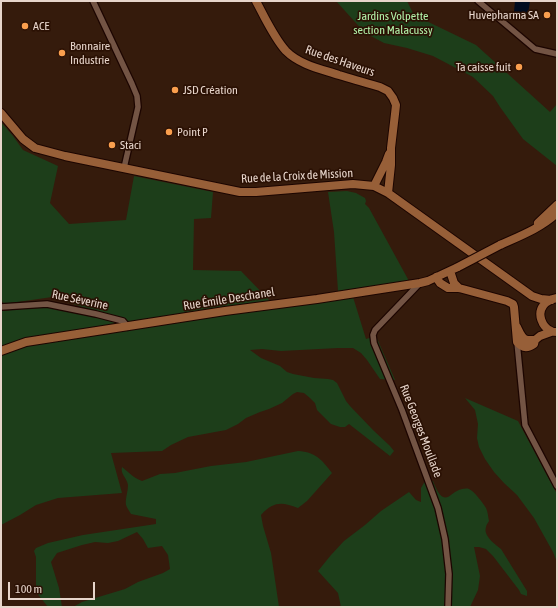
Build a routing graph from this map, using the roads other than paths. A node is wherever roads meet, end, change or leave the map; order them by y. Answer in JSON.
{"nodes":[{"id":1,"x":93,"y":1,"type":"edge"},
{"id":2,"x":256,"y":1,"type":"edge"},
{"id":3,"x":478,"y":1,"type":"edge"},
{"id":4,"x":557,"y":54,"type":"edge"},
{"id":5,"x":1,"y":113,"type":"edge"},
{"id":6,"x":391,"y":148,"type":"junction"},
{"id":7,"x":124,"y":168,"type":"junction"},
{"id":8,"x":374,"y":186,"type":"junction"},
{"id":9,"x":388,"y":193,"type":"junction"},
{"id":10,"x":557,"y":205,"type":"edge"},
{"id":11,"x":557,"y":213,"type":"edge"},
{"id":12,"x":528,"y":232,"type":"junction"},
{"id":13,"x":454,"y":269,"type":"junction"},
{"id":14,"x":436,"y":277,"type":"junction"},
{"id":15,"x":420,"y":283,"type":"junction"},
{"id":16,"x":459,"y":288,"type":"junction"},
{"id":17,"x":532,"y":296,"type":"junction"},
{"id":18,"x":554,"y":299,"type":"edge"},
{"id":19,"x":1,"y":307,"type":"edge"},
{"id":20,"x":541,"y":311,"type":"junction"},
{"id":21,"x":515,"y":323,"type":"junction"},
{"id":22,"x":544,"y":325,"type":"junction"},
{"id":23,"x":128,"y":327,"type":"junction"},
{"id":24,"x":554,"y":332,"type":"edge"},
{"id":25,"x":538,"y":338,"type":"junction"},
{"id":26,"x":517,"y":342,"type":"junction"},
{"id":27,"x":1,"y":350,"type":"edge"},
{"id":28,"x":557,"y":486,"type":"edge"},
{"id":29,"x":448,"y":607,"type":"edge"}],
"edges":[{"from":1,"to":7,"type":"street"},
{"from":2,"to":6,"type":"main road","name":"Rue des Haveurs"},
{"from":3,"to":4,"type":"street"},
{"from":5,"to":7,"type":"main road","name":"Rue de la Croix de Mission"},
{"from":6,"to":8,"type":"main road","name":"Rue des Haveurs"},
{"from":6,"to":9,"type":"main road","name":"Rue des Haveurs"},
{"from":7,"to":8,"type":"main road","name":"Rue de la Croix de Mission"},
{"from":8,"to":9,"type":"main road","name":"Rue de la Croix de Mission"},
{"from":9,"to":17,"type":"main road","name":"Rue de la Croix de Mission"},
{"from":10,"to":12,"type":"main road"},
{"from":11,"to":12,"type":"main road"},
{"from":12,"to":13,"type":"main road","name":"Rue Émile Deschanel","bridge":true},
{"from":13,"to":14,"type":"main road","name":"Rue Émile Deschanel"},
{"from":13,"to":16,"type":"main road"},
{"from":14,"to":15,"type":"main road","name":"Rue Émile Deschanel"},
{"from":14,"to":16,"type":"main road"},
{"from":15,"to":23,"type":"main road","name":"Rue Émile Deschanel"},
{"from":15,"to":29,"type":"street","name":"Rue Georges Moullade"},
{"from":16,"to":21,"type":"main road"},
{"from":17,"to":18,"type":"main road"},
{"from":17,"to":20,"type":"main road"},
{"from":18,"to":20,"type":"main road"},
{"from":19,"to":23,"type":"street","name":"Rue Séverine"},
{"from":20,"to":22,"type":"main road"},
{"from":21,"to":25,"type":"main road"},
{"from":21,"to":26,"type":"main road"},
{"from":22,"to":24,"type":"main road"},
{"from":22,"to":25,"type":"main road"},
{"from":23,"to":27,"type":"main road","name":"Rue Émile Deschanel"},
{"from":24,"to":25,"type":"main road"},
{"from":25,"to":26,"type":"main road"},
{"from":26,"to":28,"type":"street"}]}
